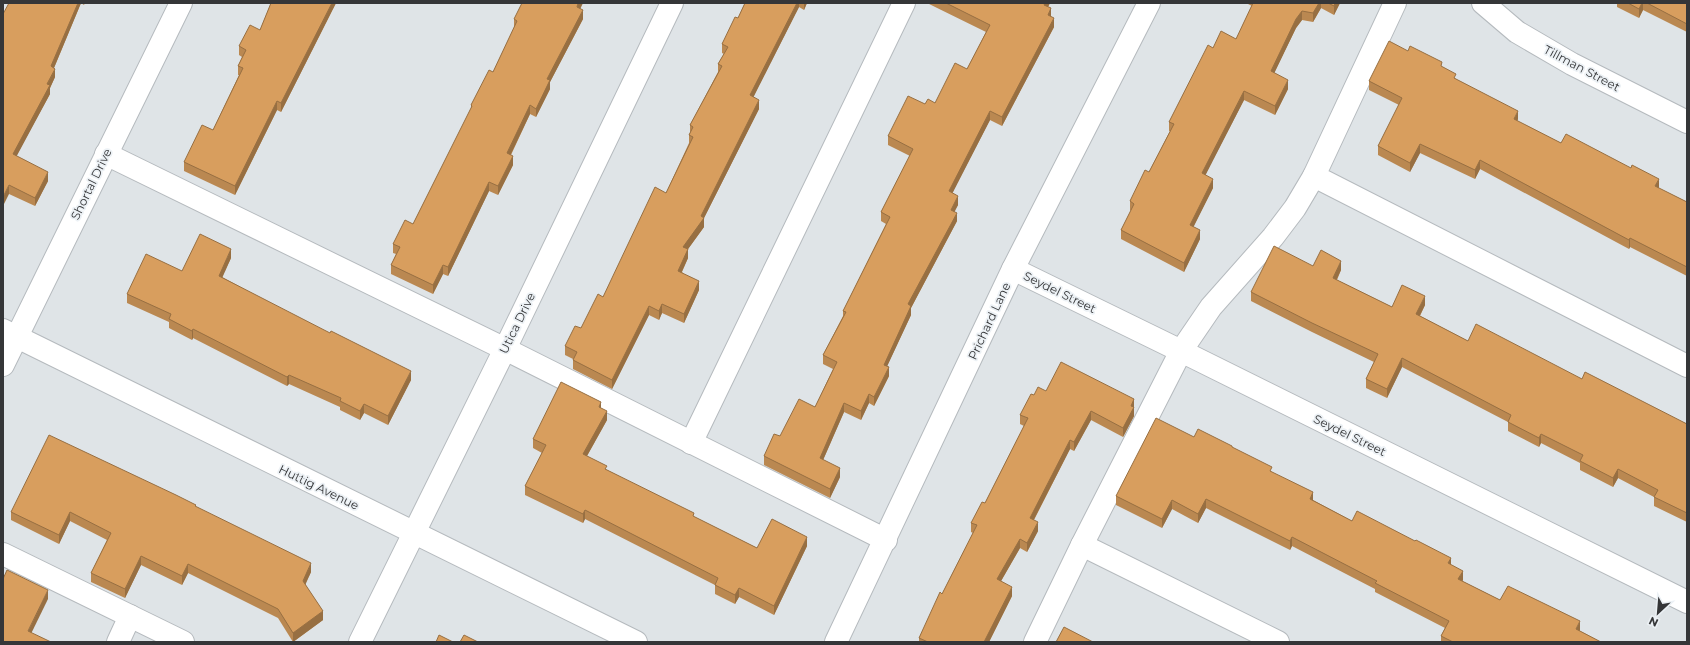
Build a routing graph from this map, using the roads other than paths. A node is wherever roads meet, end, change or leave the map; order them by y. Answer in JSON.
{"nodes":[{"id":1,"x":181,"y":3,"type":"edge"},
{"id":2,"x":672,"y":3,"type":"edge"},
{"id":3,"x":904,"y":3,"type":"edge"},
{"id":4,"x":1395,"y":3,"type":"edge"},
{"id":5,"x":1483,"y":3,"type":"edge"},
{"id":6,"x":1142,"y":5,"type":"edge"},
{"id":7,"x":1687,"y":122,"type":"edge"},
{"id":8,"x":106,"y":154,"type":"junction"},
{"id":9,"x":1314,"y":176,"type":"junction"},
{"id":10,"x":1013,"y":269,"type":"junction"},
{"id":11,"x":10,"y":334,"type":"edge"},
{"id":12,"x":505,"y":349,"type":"junction"},
{"id":13,"x":1181,"y":351,"type":"junction"},
{"id":14,"x":3,"y":366,"type":"edge"},
{"id":15,"x":1687,"y":366,"type":"edge"},
{"id":16,"x":691,"y":443,"type":"junction"},
{"id":17,"x":413,"y":533,"type":"junction"},
{"id":18,"x":886,"y":540,"type":"junction"},
{"id":19,"x":1082,"y":545,"type":"junction"},
{"id":20,"x":3,"y":554,"type":"edge"},
{"id":21,"x":1687,"y":602,"type":"edge"},
{"id":22,"x":130,"y":616,"type":"junction"},
{"id":23,"x":118,"y":642,"type":"edge"},
{"id":24,"x":183,"y":642,"type":"edge"},
{"id":25,"x":360,"y":642,"type":"edge"},
{"id":26,"x":636,"y":642,"type":"edge"},
{"id":27,"x":836,"y":642,"type":"edge"},
{"id":28,"x":1035,"y":642,"type":"edge"},
{"id":29,"x":1278,"y":642,"type":"edge"}],
"edges":[{"from":1,"to":8,"type":"street","name":"Shortal Drive"},
{"from":2,"to":12,"type":"street","name":"Utica Drive"},
{"from":3,"to":16,"type":"street"},
{"from":4,"to":9,"type":"street"},
{"from":5,"to":7,"type":"street","name":"Tillman Street"},
{"from":6,"to":10,"type":"street","name":"Prichard Lane"},
{"from":8,"to":11,"type":"street","name":"Shortal Drive"},
{"from":8,"to":12,"type":"street"},
{"from":9,"to":13,"type":"street"},
{"from":9,"to":15,"type":"street"},
{"from":10,"to":13,"type":"street","name":"Seydel Street"},
{"from":10,"to":18,"type":"street","name":"Prichard Lane"},
{"from":11,"to":14,"type":"street","name":"Shortal Drive"},
{"from":11,"to":17,"type":"street","name":"Huttig Avenue"},
{"from":12,"to":16,"type":"street"},
{"from":12,"to":17,"type":"street","name":"Utica Drive"},
{"from":13,"to":19,"type":"street"},
{"from":13,"to":21,"type":"street","name":"Seydel Street"},
{"from":16,"to":18,"type":"street"},
{"from":17,"to":25,"type":"street","name":"Utica Drive"},
{"from":17,"to":26,"type":"street","name":"Huttig Avenue"},
{"from":18,"to":27,"type":"street","name":"Prichard Lane"},
{"from":19,"to":28,"type":"street"},
{"from":19,"to":29,"type":"street"},
{"from":20,"to":22,"type":"street"},
{"from":22,"to":23,"type":"street"},
{"from":22,"to":24,"type":"street"}]}
